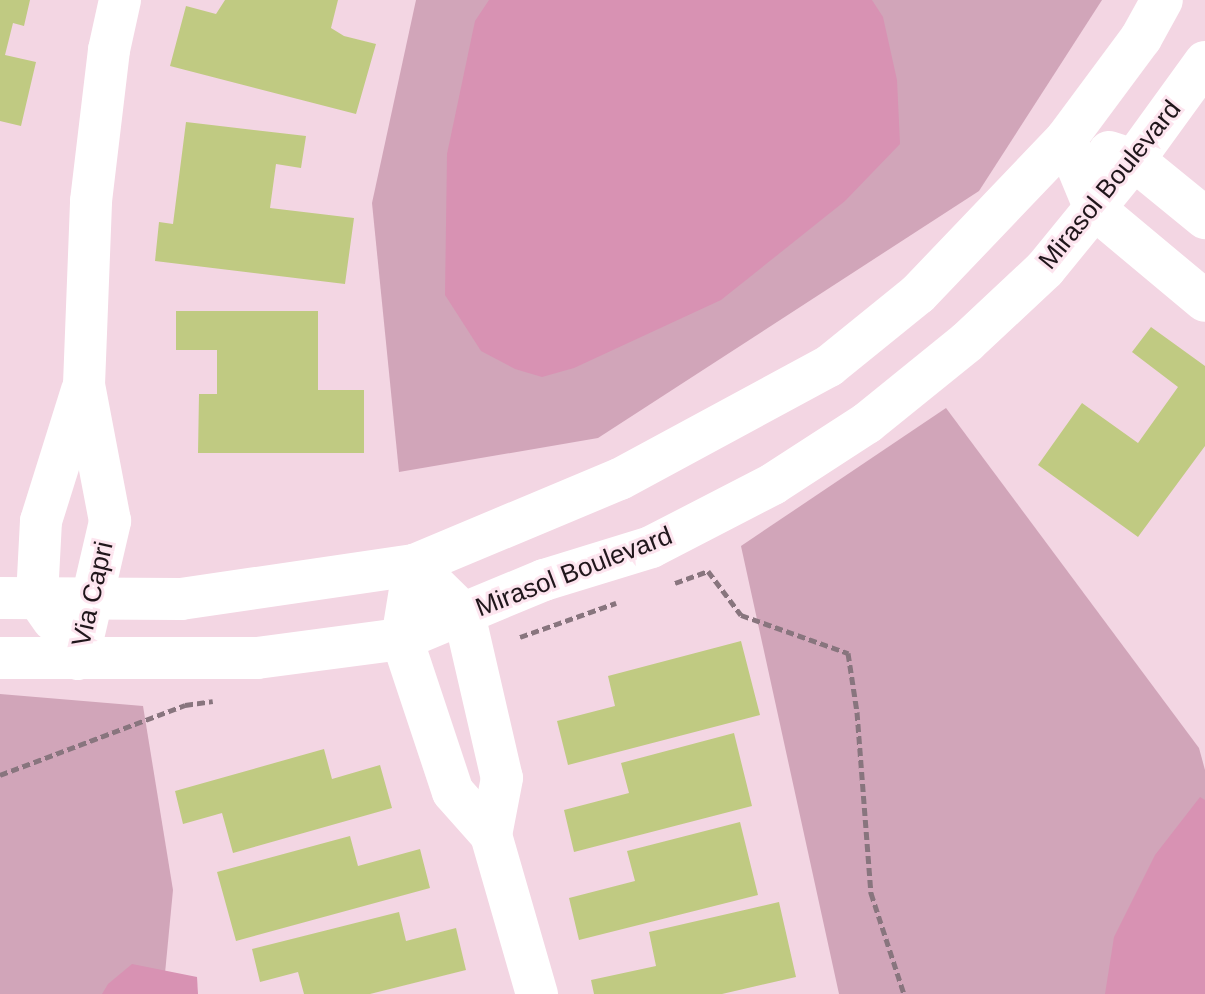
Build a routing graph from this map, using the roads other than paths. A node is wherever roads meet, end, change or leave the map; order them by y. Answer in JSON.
{"nodes":[{"id":1,"x":120,"y":0,"type":"edge"},
{"id":2,"x":1162,"y":0,"type":"edge"},
{"id":3,"x":1205,"y":62,"type":"edge"},
{"id":4,"x":1066,"y":139,"type":"junction"},
{"id":5,"x":1134,"y":160,"type":"junction"},
{"id":6,"x":1095,"y":209,"type":"junction"},
{"id":7,"x":1205,"y":218,"type":"edge"},
{"id":8,"x":1205,"y":301,"type":"edge"},
{"id":9,"x":84,"y":385,"type":"junction"},
{"id":10,"x":414,"y":565,"type":"junction"},
{"id":11,"x":19,"y":598,"type":"edge"},
{"id":12,"x":94,"y":598,"type":"junction"},
{"id":13,"x":468,"y":634,"type":"junction"},
{"id":14,"x":402,"y":639,"type":"junction"},
{"id":15,"x":0,"y":658,"type":"edge"},
{"id":16,"x":78,"y":659,"type":"junction"},
{"id":17,"x":491,"y":835,"type":"junction"},
{"id":18,"x":537,"y":994,"type":"edge"}],
"edges":[{"from":1,"to":9,"type":"street","name":"Via Capri"},
{"from":2,"to":4,"type":"street"},
{"from":3,"to":5,"type":"street","name":"Mirasol Boulevard"},
{"from":4,"to":5,"type":"street"},
{"from":4,"to":6,"type":"street"},
{"from":4,"to":10,"type":"street"},
{"from":5,"to":6,"type":"street","name":"Mirasol Boulevard"},
{"from":5,"to":7,"type":"street"},
{"from":6,"to":8,"type":"street"},
{"from":6,"to":13,"type":"street","name":"Mirasol Boulevard"},
{"from":9,"to":11,"type":"street","name":"Via Capri"},
{"from":9,"to":12,"type":"street","name":"Via Capri"},
{"from":10,"to":12,"type":"street"},
{"from":10,"to":13,"type":"street"},
{"from":10,"to":14,"type":"street"},
{"from":11,"to":12,"type":"street"},
{"from":11,"to":16,"type":"street","name":"Via Capri"},
{"from":12,"to":16,"type":"street","name":"Via Capri"},
{"from":13,"to":14,"type":"street","name":"Mirasol Boulevard"},
{"from":13,"to":17,"type":"street"},
{"from":14,"to":16,"type":"street","name":"Mirasol Boulevard"},
{"from":14,"to":17,"type":"street"},
{"from":15,"to":16,"type":"street","name":"Mirasol Boulevard"},
{"from":17,"to":18,"type":"street"}]}
